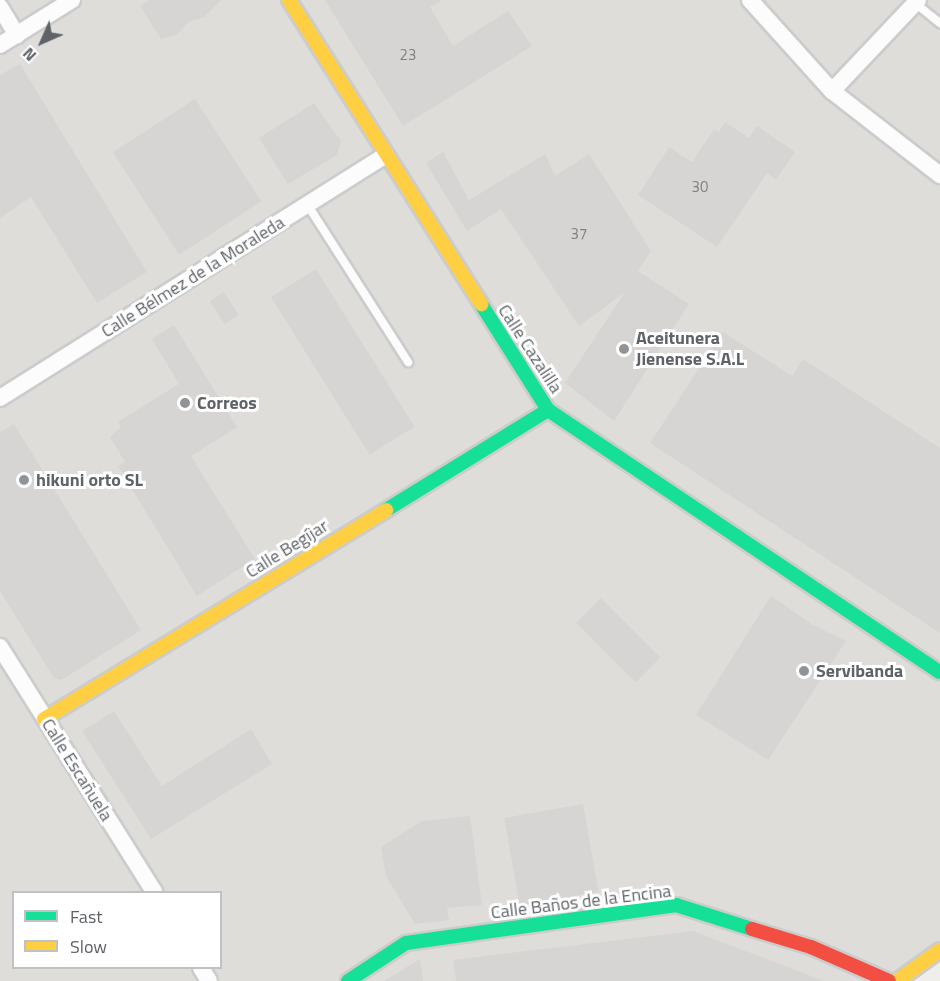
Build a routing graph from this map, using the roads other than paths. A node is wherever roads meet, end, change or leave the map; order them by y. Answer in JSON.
{"nodes":[{"id":1,"x":72,"y":0,"type":"edge"},
{"id":2,"x":289,"y":0,"type":"edge"},
{"id":3,"x":750,"y":0,"type":"edge"},
{"id":4,"x":916,"y":2,"type":"edge"},
{"id":5,"x":0,"y":8,"type":"edge"},
{"id":6,"x":940,"y":23,"type":"edge"},
{"id":7,"x":17,"y":35,"type":"junction"},
{"id":8,"x":0,"y":45,"type":"edge"},
{"id":9,"x":832,"y":91,"type":"junction"},
{"id":10,"x":386,"y":155,"type":"junction"},
{"id":11,"x":940,"y":175,"type":"edge"},
{"id":12,"x":307,"y":204,"type":"junction"},
{"id":13,"x":408,"y":362,"type":"dead end"},
{"id":14,"x":0,"y":398,"type":"edge"},
{"id":15,"x":549,"y":410,"type":"junction"},
{"id":16,"x":0,"y":647,"type":"edge"},
{"id":17,"x":940,"y":672,"type":"edge"},
{"id":18,"x":45,"y":719,"type":"junction"},
{"id":19,"x":153,"y":891,"type":"edge"},
{"id":20,"x":940,"y":950,"type":"edge"},
{"id":21,"x":348,"y":981,"type":"edge"},
{"id":22,"x":889,"y":981,"type":"edge"},
{"id":23,"x":897,"y":981,"type":"edge"}],
"edges":[{"from":1,"to":7,"type":"street"},
{"from":2,"to":10,"type":"street","name":"Calle Cazalilla"},
{"from":3,"to":9,"type":"street"},
{"from":4,"to":6,"type":"lane"},
{"from":4,"to":9,"type":"street"},
{"from":5,"to":7,"type":"street"},
{"from":7,"to":8,"type":"street"},
{"from":9,"to":11,"type":"street"},
{"from":10,"to":12,"type":"street","name":"Calle Bélmez de la Moraleda"},
{"from":10,"to":15,"type":"street","name":"Calle Cazalilla"},
{"from":12,"to":13,"type":"lane"},
{"from":12,"to":14,"type":"street","name":"Calle Bélmez de la Moraleda"},
{"from":15,"to":17,"type":"street","name":"Calle Cazalilla"},
{"from":15,"to":18,"type":"street","name":"Calle Begíjar"},
{"from":16,"to":18,"type":"street","name":"Calle Escañuela"},
{"from":18,"to":19,"type":"street","name":"Calle Escañuela"},
{"from":20,"to":23,"type":"street"},
{"from":21,"to":22,"type":"street","name":"Calle Baños de la Encina"}]}
